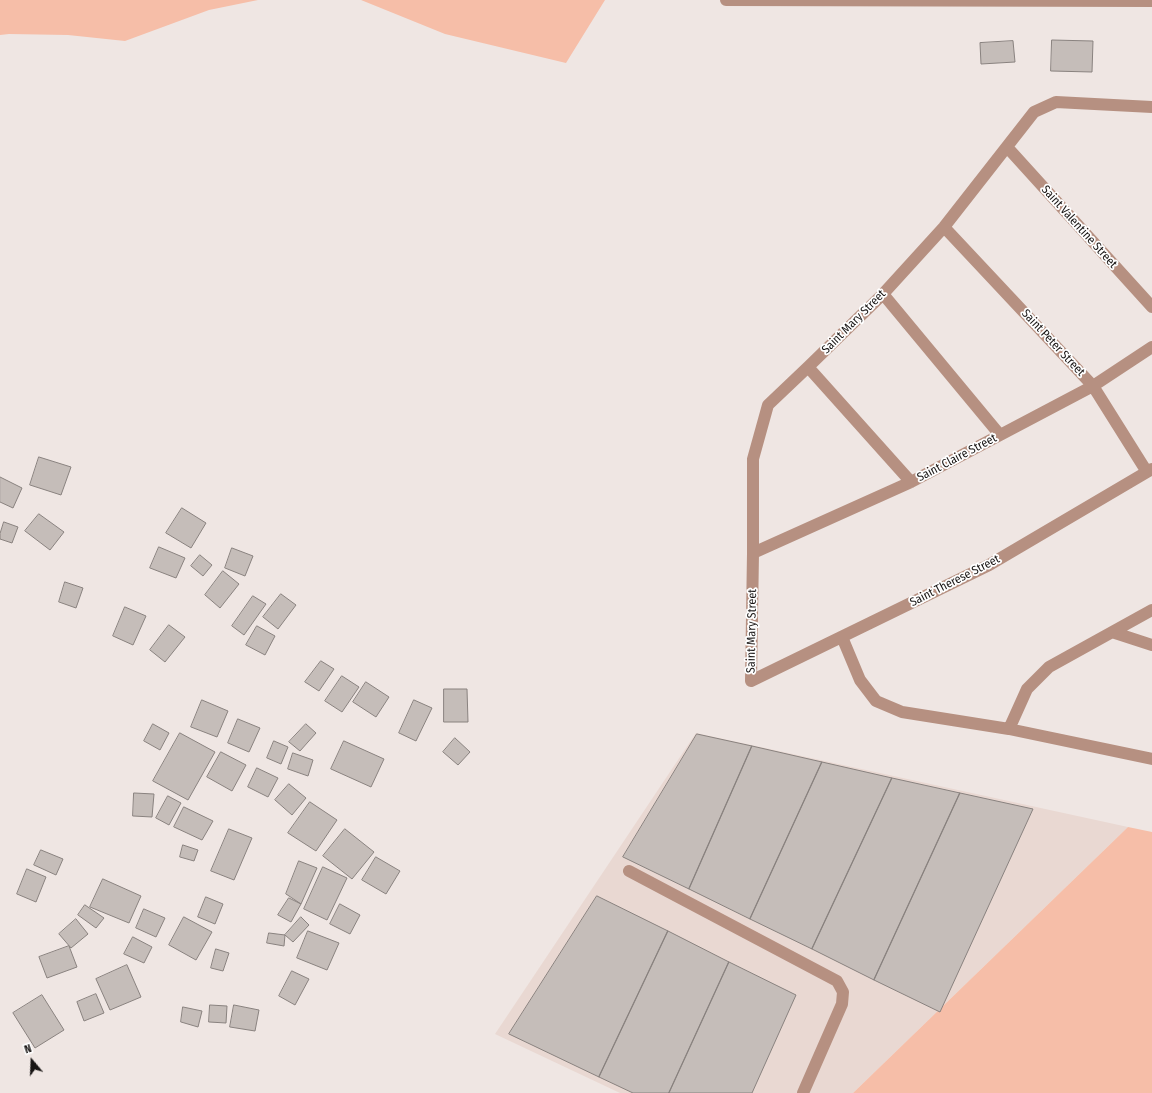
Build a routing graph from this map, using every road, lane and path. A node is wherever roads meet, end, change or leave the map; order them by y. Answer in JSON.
{"nodes":[{"id":1,"x":726,"y":0,"type":"edge"},
{"id":2,"x":1152,"y":1,"type":"edge"},
{"id":3,"x":1152,"y":107,"type":"edge"},
{"id":4,"x":1006,"y":147,"type":"junction"},
{"id":5,"x":944,"y":227,"type":"junction"},
{"id":6,"x":883,"y":294,"type":"junction"},
{"id":7,"x":1152,"y":306,"type":"edge"},
{"id":8,"x":1152,"y":347,"type":"edge"},
{"id":9,"x":808,"y":368,"type":"junction"},
{"id":10,"x":1093,"y":386,"type":"junction"},
{"id":11,"x":1000,"y":435,"type":"junction"},
{"id":12,"x":1149,"y":470,"type":"edge"},
{"id":13,"x":911,"y":482,"type":"junction"},
{"id":14,"x":753,"y":553,"type":"junction"},
{"id":15,"x":1152,"y":610,"type":"edge"},
{"id":16,"x":1112,"y":632,"type":"junction"},
{"id":17,"x":842,"y":637,"type":"junction"},
{"id":18,"x":1152,"y":645,"type":"edge"},
{"id":19,"x":751,"y":680,"type":"joint"},
{"id":20,"x":1010,"y":729,"type":"junction"},
{"id":21,"x":1152,"y":759,"type":"edge"},
{"id":22,"x":629,"y":871,"type":"dead end"},
{"id":23,"x":803,"y":1093,"type":"edge"}],
"edges":[{"from":1,"to":2,"type":"street"},
{"from":3,"to":4,"type":"street","name":"Saint Mary Street"},
{"from":4,"to":5,"type":"street","name":"Saint Mary Street"},
{"from":4,"to":7,"type":"street","name":"Saint Valentine Street"},
{"from":5,"to":6,"type":"street","name":"Saint Mary Street"},
{"from":5,"to":10,"type":"street","name":"Saint Peter Street"},
{"from":6,"to":9,"type":"street","name":"Saint Mary Street"},
{"from":6,"to":11,"type":"street"},
{"from":8,"to":10,"type":"street","name":"Saint Claire Street"},
{"from":9,"to":13,"type":"street"},
{"from":9,"to":14,"type":"street","name":"Saint Mary Street"},
{"from":10,"to":11,"type":"street","name":"Saint Claire Street"},
{"from":10,"to":12,"type":"street","name":"Saint Peter Street"},
{"from":11,"to":13,"type":"street","name":"Saint Claire Street"},
{"from":12,"to":17,"type":"street","name":"Saint Therese Street"},
{"from":13,"to":14,"type":"street","name":"Saint Claire Street"},
{"from":14,"to":19,"type":"street","name":"Saint Mary Street"},
{"from":15,"to":16,"type":"street"},
{"from":16,"to":18,"type":"street"},
{"from":16,"to":20,"type":"street"},
{"from":17,"to":19,"type":"street","name":"Saint Therese Street"},
{"from":17,"to":20,"type":"street"},
{"from":20,"to":21,"type":"street"},
{"from":22,"to":23,"type":"street"}]}
